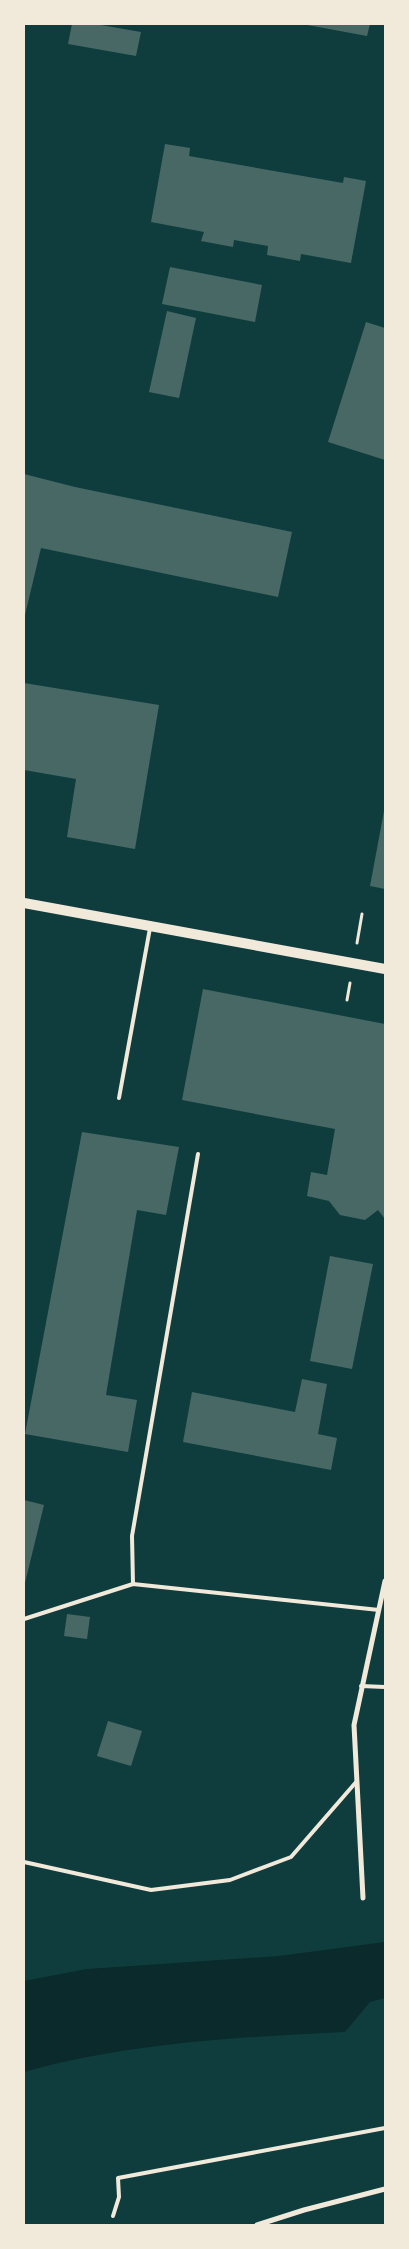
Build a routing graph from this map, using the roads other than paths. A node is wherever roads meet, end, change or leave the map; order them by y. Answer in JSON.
{"nodes":[{"id":1,"x":24,"y":903,"type":"edge"},
{"id":2,"x":150,"y":926,"type":"junction"},
{"id":3,"x":385,"y":969,"type":"edge"},
{"id":4,"x":119,"y":1098,"type":"dead end"},
{"id":5,"x":198,"y":1154,"type":"dead end"},
{"id":6,"x":385,"y":1581,"type":"edge"},
{"id":7,"x":133,"y":1584,"type":"junction"},
{"id":8,"x":379,"y":1610,"type":"junction"},
{"id":9,"x":24,"y":1619,"type":"edge"},
{"id":10,"x":362,"y":1686,"type":"junction"},
{"id":11,"x":385,"y":1687,"type":"edge"},
{"id":12,"x":357,"y":1781,"type":"junction"},
{"id":13,"x":24,"y":1862,"type":"edge"},
{"id":14,"x":363,"y":1898,"type":"dead end"},
{"id":15,"x":385,"y":2128,"type":"edge"},
{"id":16,"x":385,"y":2189,"type":"edge"},
{"id":17,"x":113,"y":2216,"type":"dead end"},
{"id":18,"x":257,"y":2225,"type":"edge"}],
"edges":[{"from":1,"to":2,"type":"main road"},
{"from":2,"to":3,"type":"main road"},
{"from":2,"to":4,"type":"lane"},
{"from":5,"to":7,"type":"lane"},
{"from":6,"to":8,"type":"street"},
{"from":7,"to":8,"type":"lane"},
{"from":7,"to":9,"type":"lane"},
{"from":8,"to":10,"type":"street"},
{"from":10,"to":11,"type":"lane"},
{"from":10,"to":12,"type":"street"},
{"from":12,"to":13,"type":"lane"},
{"from":12,"to":14,"type":"street"},
{"from":15,"to":17,"type":"lane"},
{"from":16,"to":18,"type":"street"}]}
